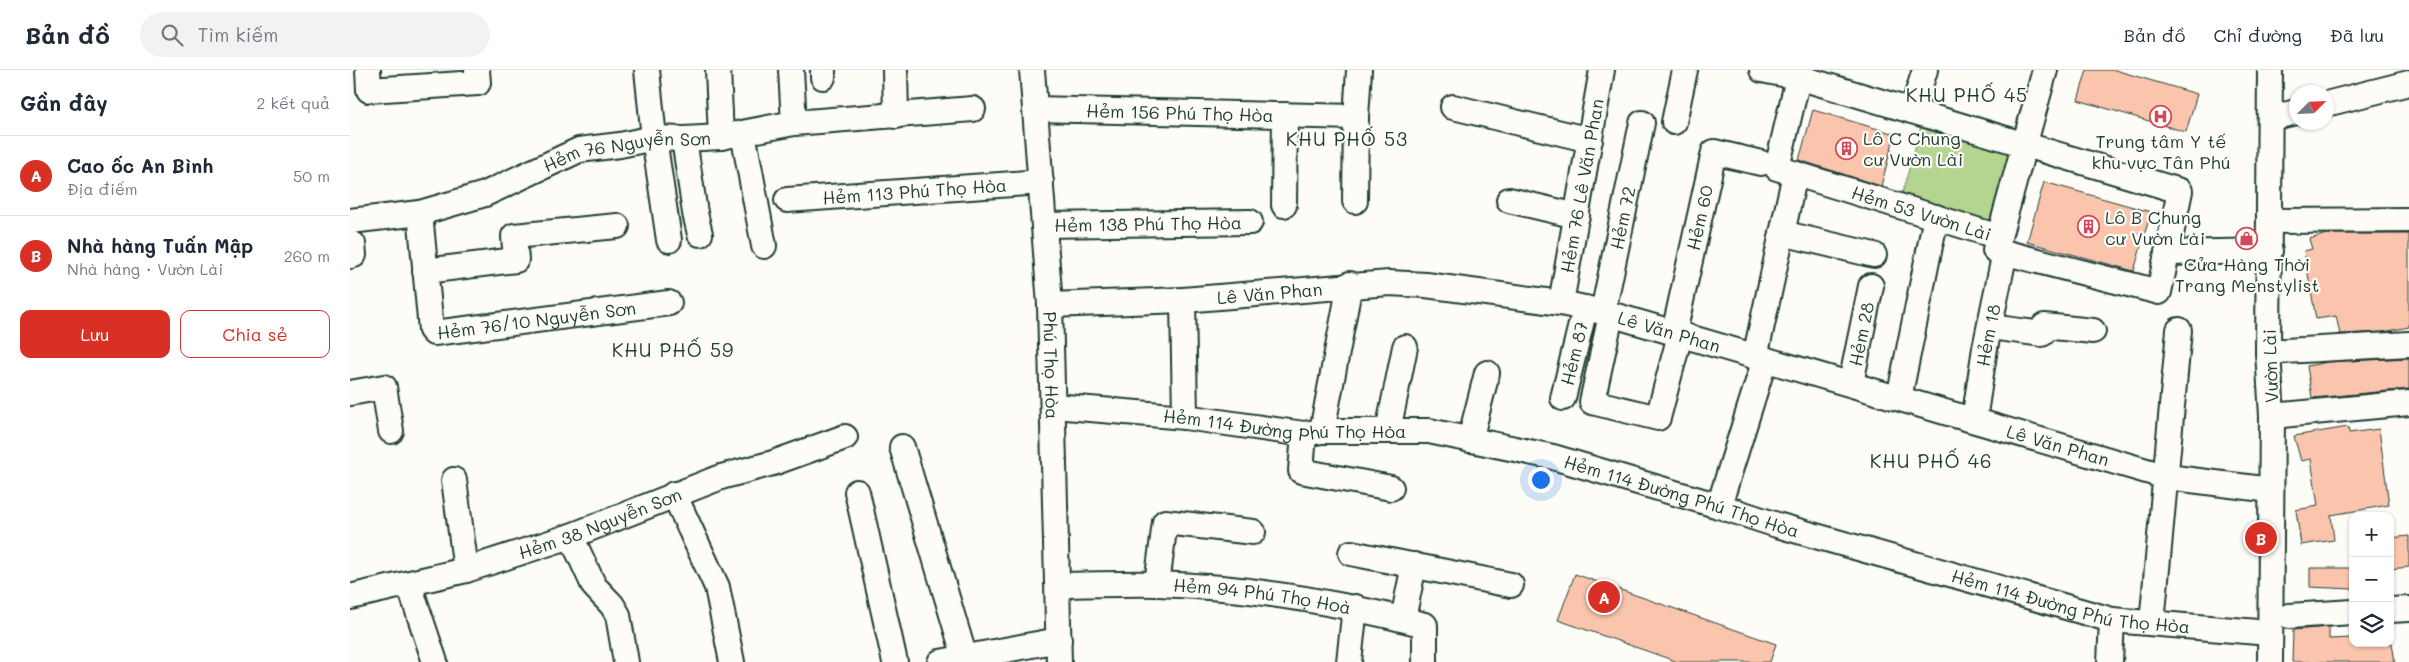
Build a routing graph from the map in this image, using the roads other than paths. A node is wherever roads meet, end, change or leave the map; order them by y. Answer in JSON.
{"nodes":[{"id":1,"x":368,"y":70,"type":"edge"},
{"id":2,"x":477,"y":70,"type":"edge"},
{"id":3,"x":647,"y":70,"type":"edge"},
{"id":4,"x":718,"y":70,"type":"edge"},
{"id":5,"x":791,"y":70,"type":"edge"},
{"id":6,"x":895,"y":70,"type":"edge"},
{"id":7,"x":1032,"y":70,"type":"edge"},
{"id":8,"x":1359,"y":70,"type":"edge"},
{"id":9,"x":1602,"y":70,"type":"edge"},
{"id":10,"x":1685,"y":70,"type":"edge"},
{"id":11,"x":1762,"y":70,"type":"edge"},
{"id":12,"x":1925,"y":70,"type":"edge"},
{"id":13,"x":2046,"y":70,"type":"edge"},
{"id":14,"x":2270,"y":70,"type":"edge"},
{"id":15,"x":1799,"y":74,"type":"edge"},
{"id":16,"x":2409,"y":82,"type":"edge"},
{"id":17,"x":2334,"y":102,"type":"edge"},
{"id":18,"x":1453,"y":107,"type":"dead end"},
{"id":19,"x":974,"y":109,"type":"dead end"},
{"id":20,"x":1035,"y":109,"type":"junction"},
{"id":21,"x":1912,"y":111,"type":"junction"},
{"id":22,"x":2289,"y":114,"type":"edge"},
{"id":23,"x":1285,"y":115,"type":"junction"},
{"id":24,"x":904,"y":116,"type":"junction"},
{"id":25,"x":1356,"y":117,"type":"junction"},
{"id":26,"x":2271,"y":118,"type":"junction"},
{"id":27,"x":1674,"y":122,"type":"dead end"},
{"id":28,"x":794,"y":123,"type":"junction"},
{"id":29,"x":1642,"y":123,"type":"dead end"},
{"id":30,"x":732,"y":135,"type":"junction"},
{"id":31,"x":654,"y":138,"type":"junction"},
{"id":32,"x":684,"y":139,"type":"junction"},
{"id":33,"x":1590,"y":140,"type":"junction"},
{"id":34,"x":2024,"y":145,"type":"junction"},
{"id":35,"x":1778,"y":168,"type":"junction"},
{"id":36,"x":1041,"y":182,"type":"junction"},
{"id":37,"x":787,"y":200,"type":"dead end"},
{"id":38,"x":1509,"y":200,"type":"dead end"},
{"id":39,"x":1355,"y":201,"type":"dead end"},
{"id":40,"x":1284,"y":205,"type":"dead end"},
{"id":41,"x":420,"y":213,"type":"junction"},
{"id":42,"x":1577,"y":216,"type":"junction"},
{"id":43,"x":1936,"y":217,"type":"junction"},
{"id":44,"x":2409,"y":220,"type":"edge"},
{"id":45,"x":2270,"y":221,"type":"junction"},
{"id":46,"x":1250,"y":222,"type":"dead end"},
{"id":47,"x":1044,"y":225,"type":"junction"},
{"id":48,"x":617,"y":226,"type":"dead end"},
{"id":49,"x":1782,"y":233,"type":"junction"},
{"id":50,"x":700,"y":234,"type":"dead end"},
{"id":51,"x":351,"y":240,"type":"edge"},
{"id":52,"x":669,"y":240,"type":"dead end"},
{"id":53,"x":2002,"y":244,"type":"junction"},
{"id":54,"x":764,"y":246,"type":"dead end"},
{"id":55,"x":2270,"y":251,"type":"junction"},
{"id":56,"x":2167,"y":253,"type":"junction"},
{"id":57,"x":1874,"y":255,"type":"dead end"},
{"id":58,"x":425,"y":271,"type":"junction"},
{"id":59,"x":1350,"y":284,"type":"junction"},
{"id":60,"x":1871,"y":286,"type":"dead end"},
{"id":61,"x":1183,"y":300,"type":"junction"},
{"id":62,"x":669,"y":303,"type":"dead end"},
{"id":63,"x":1561,"y":303,"type":"junction"},
{"id":64,"x":1050,"y":305,"type":"junction"},
{"id":65,"x":1600,"y":311,"type":"junction"},
{"id":66,"x":1990,"y":327,"type":"junction"},
{"id":67,"x":2179,"y":330,"type":"dead end"},
{"id":68,"x":2093,"y":331,"type":"dead end"},
{"id":69,"x":1677,"y":334,"type":"junction"},
{"id":70,"x":2409,"y":344,"type":"edge"},
{"id":71,"x":1406,"y":347,"type":"dead end"},
{"id":72,"x":2268,"y":352,"type":"junction"},
{"id":73,"x":1760,"y":358,"type":"junction"},
{"id":74,"x":1487,"y":373,"type":"dead end"},
{"id":75,"x":1851,"y":383,"type":"junction"},
{"id":76,"x":350,"y":393,"type":"edge"},
{"id":77,"x":1564,"y":398,"type":"dead end"},
{"id":78,"x":1899,"y":398,"type":"junction"},
{"id":79,"x":2409,"y":403,"type":"edge"},
{"id":80,"x":1054,"y":406,"type":"junction"},
{"id":81,"x":2272,"y":416,"type":"junction"},
{"id":82,"x":1185,"y":417,"type":"junction"},
{"id":83,"x":1974,"y":420,"type":"junction"},
{"id":84,"x":391,"y":431,"type":"dead end"},
{"id":85,"x":1388,"y":431,"type":"junction"},
{"id":86,"x":1313,"y":433,"type":"junction"},
{"id":87,"x":845,"y":437,"type":"dead end"},
{"id":88,"x":1470,"y":440,"type":"junction"},
{"id":89,"x":902,"y":447,"type":"dead end"},
{"id":90,"x":2167,"y":477,"type":"junction"},
{"id":91,"x":454,"y":480,"type":"dead end"},
{"id":92,"x":1391,"y":488,"type":"dead end"},
{"id":93,"x":2272,"y":490,"type":"junction"},
{"id":94,"x":857,"y":492,"type":"dead end"},
{"id":95,"x":674,"y":494,"type":"junction"},
{"id":96,"x":1719,"y":506,"type":"junction"},
{"id":97,"x":1253,"y":532,"type":"dead end"},
{"id":98,"x":571,"y":536,"type":"junction"},
{"id":99,"x":1351,"y":553,"type":"dead end"},
{"id":100,"x":1414,"y":565,"type":"junction"},
{"id":101,"x":466,"y":570,"type":"junction"},
{"id":102,"x":409,"y":584,"type":"junction"},
{"id":103,"x":1157,"y":584,"type":"junction"},
{"id":104,"x":1059,"y":585,"type":"junction"},
{"id":105,"x":1511,"y":585,"type":"dead end"},
{"id":106,"x":350,"y":596,"type":"edge"},
{"id":107,"x":1355,"y":607,"type":"junction"},
{"id":108,"x":2409,"y":609,"type":"edge"},
{"id":109,"x":2394,"y":610,"type":"edge"},
{"id":110,"x":2349,"y":612,"type":"edge"},
{"id":111,"x":2289,"y":616,"type":"dead end"},
{"id":112,"x":1403,"y":619,"type":"junction"},
{"id":113,"x":2112,"y":620,"type":"junction"},
{"id":114,"x":2152,"y":623,"type":"junction"},
{"id":115,"x":2270,"y":633,"type":"junction"},
{"id":116,"x":1059,"y":651,"type":"edge"},
{"id":117,"x":964,"y":658,"type":"junction"},
{"id":118,"x":435,"y":662,"type":"edge"},
{"id":119,"x":626,"y":662,"type":"edge"},
{"id":120,"x":732,"y":662,"type":"edge"},
{"id":121,"x":895,"y":662,"type":"edge"},
{"id":122,"x":940,"y":662,"type":"edge"},
{"id":123,"x":1349,"y":662,"type":"edge"},
{"id":124,"x":1426,"y":662,"type":"edge"},
{"id":125,"x":2110,"y":662,"type":"edge"},
{"id":126,"x":2270,"y":662,"type":"edge"}],
"edges":[{"from":1,"to":2,"type":"street"},
{"from":3,"to":31,"type":"street"},
{"from":4,"to":30,"type":"street"},
{"from":5,"to":28,"type":"street"},
{"from":6,"to":24,"type":"street"},
{"from":7,"to":20,"type":"street","name":"Phú Thọ Hòa"},
{"from":8,"to":25,"type":"street"},
{"from":9,"to":33,"type":"street","name":"Hẻm 76 Lê Văn Phan"},
{"from":10,"to":27,"type":"street"},
{"from":11,"to":15,"type":"street","name":"Hẻm 53 Vườn Lài"},
{"from":12,"to":21,"type":"street"},
{"from":13,"to":34,"type":"street","name":"Hẻm 18"},
{"from":14,"to":26,"type":"street","name":"Vườn Lài"},
{"from":15,"to":21,"type":"street","name":"Hẻm 53 Vườn Lài"},
{"from":15,"to":35,"type":"street"},
{"from":16,"to":17,"type":"street"},
{"from":18,"to":33,"type":"street"},
{"from":19,"to":24,"type":"street","name":"Hẻm 76 Nguyễn Sơn"},
{"from":20,"to":23,"type":"street","name":"Hẻm 156 Phú Thọ Hòa"},
{"from":20,"to":36,"type":"street","name":"Phú Thọ Hòa"},
{"from":21,"to":34,"type":"street","name":"Hẻm 53 Vườn Lài"},
{"from":22,"to":26,"type":"street"},
{"from":23,"to":25,"type":"street","name":"Hẻm 156 Phú Thọ Hòa"},
{"from":23,"to":40,"type":"street"},
{"from":24,"to":28,"type":"street","name":"Hẻm 76 Nguyễn Sơn"},
{"from":25,"to":39,"type":"street"},
{"from":26,"to":45,"type":"street","name":"Vườn Lài"},
{"from":28,"to":30,"type":"street","name":"Hẻm 76 Nguyễn Sơn"},
{"from":29,"to":65,"type":"street","name":"Hẻm 72"},
{"from":30,"to":32,"type":"street","name":"Hẻm 76 Nguyễn Sơn"},
{"from":30,"to":54,"type":"street"},
{"from":31,"to":32,"type":"street","name":"Hẻm 76 Nguyễn Sơn"},
{"from":31,"to":41,"type":"street","name":"Hẻm 76 Nguyễn Sơn"},
{"from":31,"to":52,"type":"street"},
{"from":32,"to":50,"type":"street"},
{"from":33,"to":42,"type":"street","name":"Hẻm 76 Lê Văn Phan"},
{"from":34,"to":53,"type":"street","name":"Hẻm 18"},
{"from":34,"to":56,"type":"street","name":"Hẻm 53 Vườn Lài"},
{"from":35,"to":43,"type":"street","name":"Hẻm 53 Vườn Lài"},
{"from":35,"to":49,"type":"street"},
{"from":35,"to":69,"type":"street","name":"Hẻm 60"},
{"from":36,"to":37,"type":"street","name":"Hẻm 113 Phú Thọ Hòa"},
{"from":36,"to":47,"type":"street","name":"Phú Thọ Hòa"},
{"from":38,"to":42,"type":"street"},
{"from":41,"to":51,"type":"street","name":"Hẻm 76 Nguyễn Sơn"},
{"from":41,"to":58,"type":"street","name":"Hẻm 76/10 Nguyễn Sơn"},
{"from":42,"to":63,"type":"street","name":"Hẻm 76 Lê Văn Phan"},
{"from":43,"to":53,"type":"street","name":"Hẻm 53 Vườn Lài"},
{"from":43,"to":78,"type":"street"},
{"from":44,"to":45,"type":"street"},
{"from":45,"to":55,"type":"street","name":"Vườn Lài"},
{"from":46,"to":47,"type":"street","name":"Hẻm 138 Phú Thọ Hòa"},
{"from":47,"to":64,"type":"street","name":"Phú Thọ Hòa"},
{"from":48,"to":58,"type":"street"},
{"from":49,"to":57,"type":"street"},
{"from":49,"to":73,"type":"street"},
{"from":53,"to":56,"type":"street","name":"Hẻm 53 Vườn Lài"},
{"from":53,"to":66,"type":"street","name":"Hẻm 18"},
{"from":55,"to":56,"type":"street"},
{"from":55,"to":72,"type":"street","name":"Vườn Lài"},
{"from":58,"to":62,"type":"street","name":"Hẻm 76/10 Nguyễn Sơn"},
{"from":59,"to":61,"type":"street","name":"Lê Văn Phan"},
{"from":59,"to":63,"type":"street","name":"Lê Văn Phan"},
{"from":59,"to":86,"type":"street"},
{"from":60,"to":75,"type":"street","name":"Hẻm 28"},
{"from":61,"to":64,"type":"street","name":"Lê Văn Phan"},
{"from":61,"to":82,"type":"street"},
{"from":63,"to":65,"type":"street","name":"Lê Văn Phan"},
{"from":64,"to":80,"type":"street","name":"Phú Thọ Hòa"},
{"from":65,"to":69,"type":"street","name":"Lê Văn Phan"},
{"from":65,"to":69,"type":"street"},
{"from":65,"to":77,"type":"street","name":"Hẻm 87"},
{"from":66,"to":68,"type":"street"},
{"from":66,"to":83,"type":"street","name":"Hẻm 18"},
{"from":67,"to":90,"type":"street"},
{"from":69,"to":73,"type":"street","name":"Lê Văn Phan"},
{"from":70,"to":72,"type":"street"},
{"from":71,"to":85,"type":"street"},
{"from":72,"to":81,"type":"street","name":"Vườn Lài"},
{"from":73,"to":75,"type":"street","name":"Lê Văn Phan"},
{"from":73,"to":96,"type":"street"},
{"from":74,"to":88,"type":"street"},
{"from":75,"to":78,"type":"street","name":"Lê Văn Phan"},
{"from":76,"to":84,"type":"street"},
{"from":78,"to":83,"type":"street","name":"Lê Văn Phan"},
{"from":79,"to":81,"type":"street"},
{"from":80,"to":82,"type":"street","name":"Hẻm 114 Đường Phú Thọ Hòa"},
{"from":80,"to":104,"type":"street","name":"Phú Thọ Hòa"},
{"from":81,"to":93,"type":"street","name":"Vườn Lài"},
{"from":82,"to":86,"type":"street","name":"Hẻm 114 Đường Phú Thọ Hòa"},
{"from":83,"to":90,"type":"street","name":"Lê Văn Phan"},
{"from":85,"to":86,"type":"street","name":"Hẻm 114 Đường Phú Thọ Hòa"},
{"from":85,"to":88,"type":"street","name":"Hẻm 114 Đường Phú Thọ Hòa"},
{"from":86,"to":92,"type":"street"},
{"from":87,"to":95,"type":"street","name":"Hẻm 38 Nguyễn Sơn"},
{"from":88,"to":96,"type":"street","name":"Hẻm 114 Đường Phú Thọ Hòa"},
{"from":89,"to":117,"type":"street"},
{"from":90,"to":93,"type":"street","name":"Lê Văn Phan"},
{"from":90,"to":114,"type":"street"},
{"from":91,"to":101,"type":"street"},
{"from":93,"to":115,"type":"street","name":"Vườn Lài"},
{"from":94,"to":121,"type":"street"},
{"from":95,"to":98,"type":"street","name":"Hẻm 38 Nguyễn Sơn"},
{"from":95,"to":120,"type":"street"},
{"from":96,"to":113,"type":"street","name":"Hẻm 114 Đường Phú Thọ Hòa"},
{"from":97,"to":103,"type":"street"},
{"from":98,"to":101,"type":"street","name":"Hẻm 38 Nguyễn Sơn"},
{"from":98,"to":119,"type":"street"},
{"from":99,"to":100,"type":"street"},
{"from":100,"to":105,"type":"street"},
{"from":100,"to":112,"type":"street"},
{"from":101,"to":102,"type":"street","name":"Hẻm 38 Nguyễn Sơn"},
{"from":102,"to":106,"type":"street","name":"Hẻm 38 Nguyễn Sơn"},
{"from":102,"to":118,"type":"street"},
{"from":103,"to":104,"type":"street","name":"Hẻm 94 Phú Thọ Hoà"},
{"from":103,"to":107,"type":"street","name":"Hẻm 94 Phú Thọ Hoà"},
{"from":104,"to":116,"type":"street","name":"Phú Thọ Hòa"},
{"from":107,"to":112,"type":"street","name":"Hẻm 94 Phú Thọ Hoà"},
{"from":107,"to":123,"type":"street"},
{"from":108,"to":109,"type":"street"},
{"from":110,"to":111,"type":"street"},
{"from":112,"to":124,"type":"street","name":"Hẻm 94 Phú Thọ Hoà"},
{"from":113,"to":114,"type":"street","name":"Hẻm 114 Đường Phú Thọ Hòa"},
{"from":113,"to":125,"type":"street"},
{"from":114,"to":115,"type":"street","name":"Hẻm 114 Đường Phú Thọ Hòa"},
{"from":115,"to":126,"type":"street","name":"Vườn Lài"},
{"from":116,"to":117,"type":"street"},
{"from":117,"to":122,"type":"street"}]}
